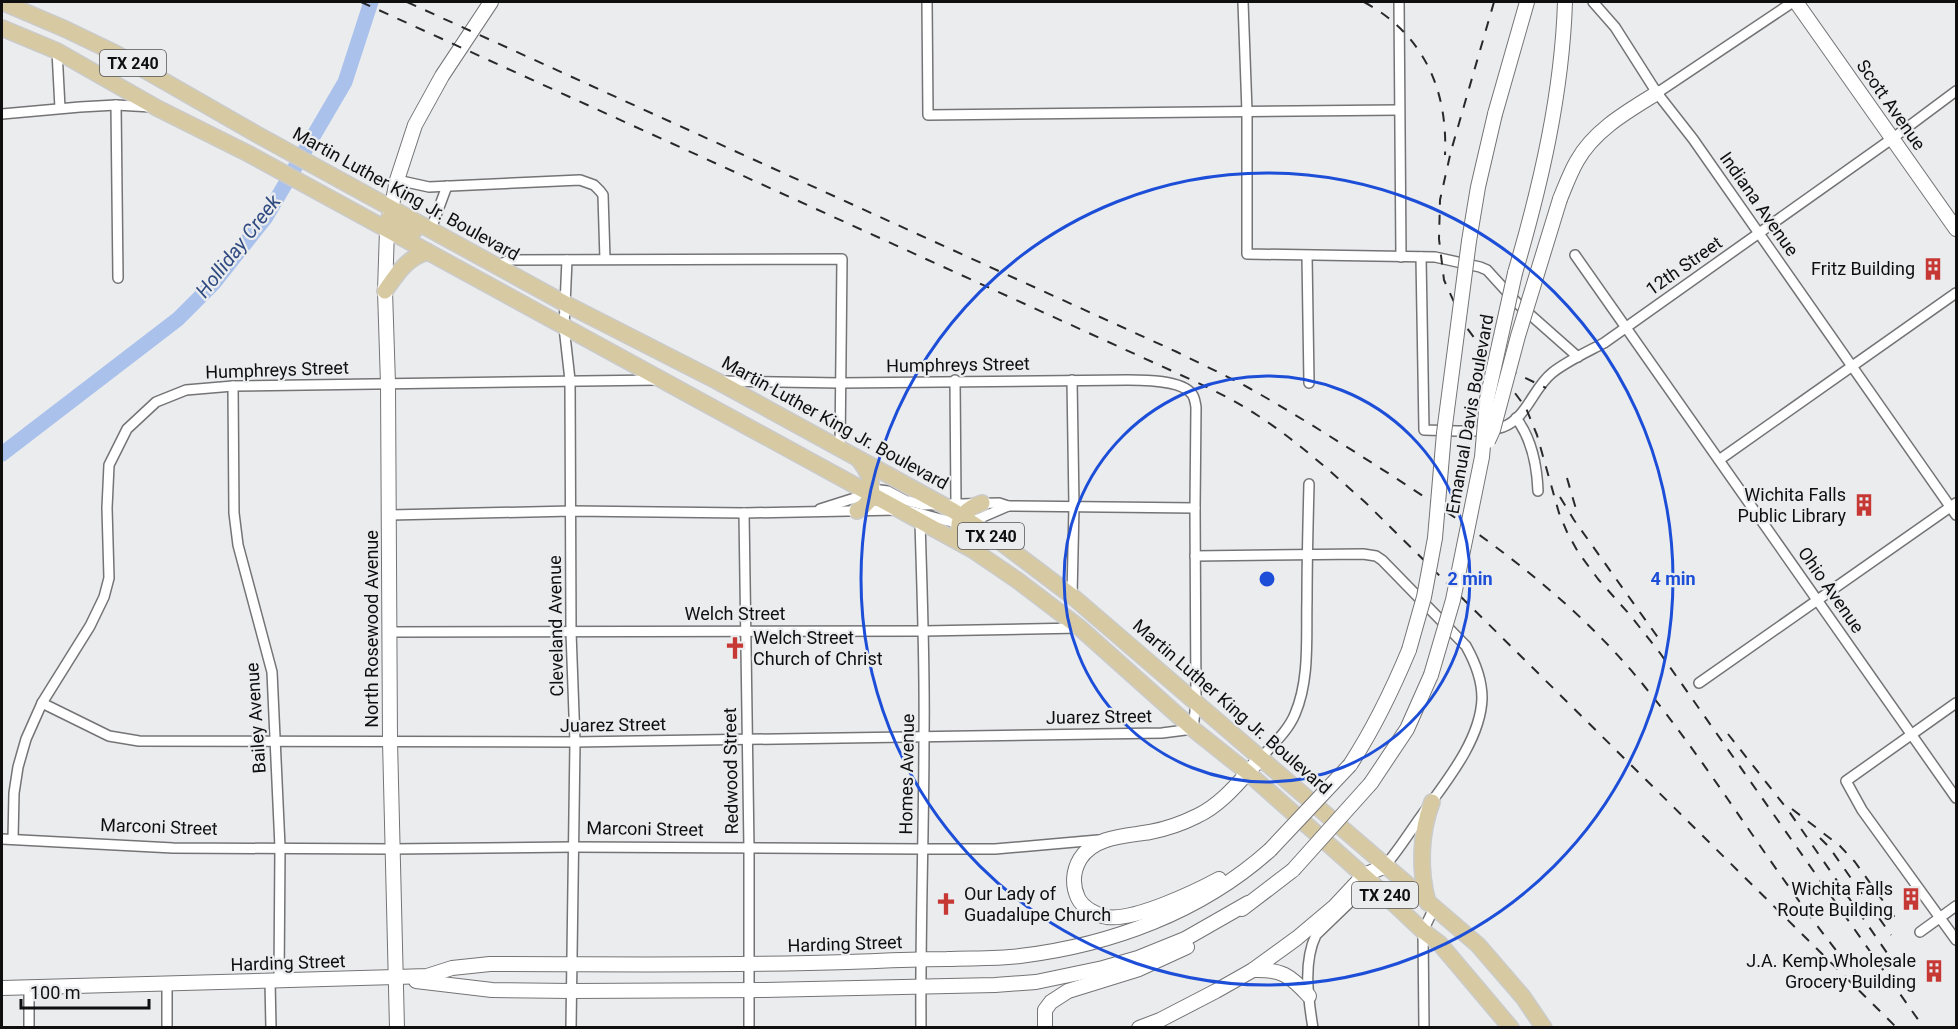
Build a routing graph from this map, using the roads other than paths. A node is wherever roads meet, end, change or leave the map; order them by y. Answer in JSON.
{"nodes":[{"id":1,"x":2,"y":2,"type":"edge"},
{"id":2,"x":490,"y":2,"type":"edge"},
{"id":3,"x":927,"y":2,"type":"edge"},
{"id":4,"x":1243,"y":2,"type":"edge"},
{"id":5,"x":1399,"y":2,"type":"edge"},
{"id":6,"x":1527,"y":2,"type":"edge"},
{"id":7,"x":1566,"y":2,"type":"edge"},
{"id":8,"x":1593,"y":2,"type":"edge"},
{"id":9,"x":1795,"y":2,"type":"edge"},
{"id":10,"x":2,"y":28,"type":"edge"},
{"id":11,"x":65,"y":29,"type":"junction"},
{"id":12,"x":57,"y":51,"type":"junction"},
{"id":13,"x":1956,"y":90,"type":"edge"},
{"id":14,"x":1658,"y":93,"type":"junction"},
{"id":15,"x":116,"y":105,"type":"junction"},
{"id":16,"x":60,"y":108,"type":"junction"},
{"id":17,"x":157,"y":108,"type":"junction"},
{"id":18,"x":1399,"y":110,"type":"junction"},
{"id":19,"x":1247,"y":112,"type":"junction"},
{"id":20,"x":2,"y":114,"type":"edge"},
{"id":21,"x":1893,"y":138,"type":"junction"},
{"id":22,"x":397,"y":180,"type":"junction"},
{"id":23,"x":447,"y":186,"type":"junction"},
{"id":24,"x":389,"y":218,"type":"junction"},
{"id":25,"x":431,"y":229,"type":"junction"},
{"id":26,"x":1956,"y":229,"type":"edge"},
{"id":27,"x":1759,"y":233,"type":"junction"},
{"id":28,"x":428,"y":252,"type":"junction"},
{"id":29,"x":1575,"y":255,"type":"dead end"},
{"id":30,"x":1307,"y":256,"type":"junction"},
{"id":31,"x":1401,"y":257,"type":"junction"},
{"id":32,"x":1421,"y":257,"type":"junction"},
{"id":33,"x":605,"y":259,"type":"junction"},
{"id":34,"x":567,"y":260,"type":"junction"},
{"id":35,"x":495,"y":264,"type":"junction"},
{"id":36,"x":118,"y":278,"type":"dead end"},
{"id":37,"x":385,"y":291,"type":"junction"},
{"id":38,"x":1956,"y":293,"type":"edge"},
{"id":39,"x":566,"y":304,"type":"junction"},
{"id":40,"x":564,"y":327,"type":"junction"},
{"id":41,"x":1625,"y":327,"type":"junction"},
{"id":42,"x":1578,"y":357,"type":"junction"},
{"id":43,"x":1852,"y":367,"type":"junction"},
{"id":44,"x":570,"y":380,"type":"junction"},
{"id":45,"x":663,"y":380,"type":"junction"},
{"id":46,"x":955,"y":380,"type":"junction"},
{"id":47,"x":1072,"y":380,"type":"junction"},
{"id":48,"x":717,"y":381,"type":"junction"},
{"id":49,"x":840,"y":383,"type":"junction"},
{"id":50,"x":1309,"y":383,"type":"dead end"},
{"id":51,"x":388,"y":384,"type":"junction"},
{"id":52,"x":233,"y":386,"type":"junction"},
{"id":53,"x":1516,"y":418,"type":"junction"},
{"id":54,"x":840,"y":448,"type":"junction"},
{"id":55,"x":1482,"y":457,"type":"junction"},
{"id":56,"x":859,"y":459,"type":"junction"},
{"id":57,"x":1719,"y":460,"type":"junction"},
{"id":58,"x":1309,"y":484,"type":"dead end"},
{"id":59,"x":1538,"y":491,"type":"dead end"},
{"id":60,"x":872,"y":494,"type":"junction"},
{"id":61,"x":982,"y":503,"type":"joint"},
{"id":62,"x":1008,"y":506,"type":"junction"},
{"id":63,"x":1074,"y":506,"type":"junction"},
{"id":64,"x":1194,"y":507,"type":"junction"},
{"id":65,"x":1955,"y":508,"type":"edge"},
{"id":66,"x":902,"y":510,"type":"junction"},
{"id":67,"x":572,"y":511,"type":"junction"},
{"id":68,"x":856,"y":511,"type":"junction"},
{"id":69,"x":814,"y":512,"type":"junction"},
{"id":70,"x":744,"y":513,"type":"junction"},
{"id":71,"x":390,"y":514,"type":"junction"},
{"id":72,"x":958,"y":514,"type":"junction"},
{"id":73,"x":920,"y":521,"type":"junction"},
{"id":74,"x":973,"y":550,"type":"junction"},
{"id":75,"x":1307,"y":555,"type":"junction"},
{"id":76,"x":1195,"y":556,"type":"junction"},
{"id":77,"x":1072,"y":596,"type":"junction"},
{"id":78,"x":1818,"y":600,"type":"junction"},
{"id":79,"x":1080,"y":628,"type":"junction"},
{"id":80,"x":745,"y":631,"type":"junction"},
{"id":81,"x":924,"y":631,"type":"junction"},
{"id":82,"x":390,"y":632,"type":"junction"},
{"id":83,"x":571,"y":632,"type":"junction"},
{"id":84,"x":1699,"y":683,"type":"dead end"},
{"id":85,"x":1196,"y":702,"type":"junction"},
{"id":86,"x":42,"y":703,"type":"junction"},
{"id":87,"x":1956,"y":703,"type":"edge"},
{"id":88,"x":1193,"y":729,"type":"junction"},
{"id":89,"x":1912,"y":734,"type":"junction"},
{"id":90,"x":924,"y":736,"type":"junction"},
{"id":91,"x":276,"y":740,"type":"junction"},
{"id":92,"x":747,"y":740,"type":"junction"},
{"id":93,"x":390,"y":741,"type":"junction"},
{"id":94,"x":574,"y":742,"type":"junction"},
{"id":95,"x":1261,"y":758,"type":"junction"},
{"id":96,"x":1247,"y":772,"type":"junction"},
{"id":97,"x":1956,"y":798,"type":"edge"},
{"id":98,"x":1431,"y":802,"type":"junction"},
{"id":99,"x":1115,"y":836,"type":"junction"},
{"id":100,"x":2,"y":839,"type":"edge"},
{"id":101,"x":13,"y":839,"type":"junction"},
{"id":102,"x":574,"y":846,"type":"junction"},
{"id":103,"x":280,"y":847,"type":"junction"},
{"id":104,"x":392,"y":849,"type":"junction"},
{"id":105,"x":749,"y":849,"type":"junction"},
{"id":106,"x":922,"y":849,"type":"junction"},
{"id":107,"x":1270,"y":850,"type":"junction"},
{"id":108,"x":1386,"y":866,"type":"junction"},
{"id":109,"x":1368,"y":879,"type":"junction"},
{"id":110,"x":1248,"y":903,"type":"junction"},
{"id":111,"x":1431,"y":906,"type":"junction"},
{"id":112,"x":1956,"y":906,"type":"edge"},
{"id":113,"x":1941,"y":918,"type":"junction"},
{"id":114,"x":1423,"y":931,"type":"junction"},
{"id":115,"x":1920,"y":932,"type":"dead end"},
{"id":116,"x":1956,"y":940,"type":"edge"},
{"id":117,"x":920,"y":959,"type":"junction"},
{"id":118,"x":573,"y":964,"type":"junction"},
{"id":119,"x":749,"y":964,"type":"junction"},
{"id":120,"x":1253,"y":970,"type":"junction"},
{"id":121,"x":396,"y":978,"type":"junction"},
{"id":122,"x":275,"y":981,"type":"junction"},
{"id":123,"x":167,"y":984,"type":"junction"},
{"id":124,"x":921,"y":986,"type":"junction"},
{"id":125,"x":29,"y":987,"type":"junction"},
{"id":126,"x":2,"y":988,"type":"edge"},
{"id":127,"x":749,"y":990,"type":"junction"},
{"id":128,"x":572,"y":991,"type":"junction"},
{"id":129,"x":1309,"y":996,"type":"junction"},
{"id":130,"x":29,"y":1028,"type":"edge"},
{"id":131,"x":167,"y":1028,"type":"edge"},
{"id":132,"x":271,"y":1028,"type":"edge"},
{"id":133,"x":397,"y":1028,"type":"edge"},
{"id":134,"x":571,"y":1028,"type":"edge"},
{"id":135,"x":749,"y":1028,"type":"edge"},
{"id":136,"x":921,"y":1028,"type":"edge"},
{"id":137,"x":1045,"y":1028,"type":"edge"},
{"id":138,"x":1139,"y":1028,"type":"edge"},
{"id":139,"x":1313,"y":1028,"type":"edge"},
{"id":140,"x":1424,"y":1028,"type":"edge"},
{"id":141,"x":1511,"y":1028,"type":"edge"},
{"id":142,"x":1544,"y":1028,"type":"edge"}],
"edges":[{"from":1,"to":11,"type":"main road","name":"Martin Luther King Jr. Boulevard","number":"TX 240"},
{"from":2,"to":22,"type":"main road","name":"North Rosewood Avenue"},
{"from":3,"to":19,"type":"street"},
{"from":4,"to":19,"type":"street"},
{"from":5,"to":18,"type":"street"},
{"from":6,"to":107,"type":"main road","name":"Emanual Davis Boulevard","bridge":true},
{"from":7,"to":55,"type":"main road","name":"Emanual Davis Boulevard","bridge":true},
{"from":8,"to":14,"type":"street","name":"Indiana Avenue"},
{"from":9,"to":14,"type":"street"},
{"from":9,"to":21,"type":"main road","name":"Scott Avenue"},
{"from":10,"to":12,"type":"main road","name":"Martin Luther King Jr. Boulevard","number":"TX 240"},
{"from":11,"to":12,"type":"main road"},
{"from":11,"to":24,"type":"main road","name":"Martin Luther King Jr. Boulevard","number":"TX 240"},
{"from":12,"to":16,"type":"street"},
{"from":12,"to":17,"type":"main road","name":"Martin Luther King Jr. Boulevard","number":"TX 240"},
{"from":13,"to":21,"type":"street","name":"12th Street"},
{"from":14,"to":27,"type":"street","name":"Indiana Avenue"},
{"from":14,"to":55,"type":"main road","bridge":true},
{"from":15,"to":16,"type":"street"},
{"from":15,"to":17,"type":"street"},
{"from":15,"to":36,"type":"street"},
{"from":16,"to":20,"type":"street"},
{"from":17,"to":24,"type":"main road","name":"Martin Luther King Jr. Boulevard","number":"TX 240"},
{"from":18,"to":19,"type":"street"},
{"from":18,"to":31,"type":"street"},
{"from":19,"to":30,"type":"street"},
{"from":21,"to":26,"type":"main road","name":"Scott Avenue"},
{"from":21,"to":27,"type":"street","name":"12th Street"},
{"from":22,"to":23,"type":"street"},
{"from":22,"to":24,"type":"main road","name":"North Rosewood Avenue"},
{"from":23,"to":25,"type":"street"},
{"from":23,"to":33,"type":"street"},
{"from":24,"to":25,"type":"main road","name":"Martin Luther King Jr. Boulevard","number":"TX 240"},
{"from":24,"to":28,"type":"main road","name":"Martin Luther King Jr. Boulevard","number":"TX 240"},
{"from":24,"to":35,"type":"main road"},
{"from":24,"to":37,"type":"main road","name":"North Rosewood Avenue"},
{"from":25,"to":35,"type":"main road","name":"Martin Luther King Jr. Boulevard","number":"TX 240"},
{"from":27,"to":41,"type":"street","name":"12th Street"},
{"from":27,"to":43,"type":"street","name":"Indiana Avenue"},
{"from":28,"to":37,"type":"main road"},
{"from":28,"to":40,"type":"main road","name":"Martin Luther King Jr. Boulevard","number":"TX 240"},
{"from":29,"to":41,"type":"street","name":"Ohio Avenue"},
{"from":30,"to":31,"type":"street"},
{"from":30,"to":50,"type":"street"},
{"from":31,"to":32,"type":"street"},
{"from":32,"to":42,"type":"street"},
{"from":32,"to":53,"type":"street"},
{"from":33,"to":34,"type":"street"},
{"from":33,"to":49,"type":"street"},
{"from":34,"to":35,"type":"street"},
{"from":34,"to":39,"type":"street","name":"Cleveland Avenue"},
{"from":35,"to":39,"type":"main road","name":"Martin Luther King Jr. Boulevard","number":"TX 240"},
{"from":37,"to":51,"type":"main road","name":"North Rosewood Avenue"},
{"from":38,"to":43,"type":"street"},
{"from":39,"to":40,"type":"street","name":"Cleveland Avenue"},
{"from":39,"to":48,"type":"main road","name":"Martin Luther King Jr. Boulevard","number":"TX 240"},
{"from":40,"to":44,"type":"street","name":"Cleveland Avenue"},
{"from":40,"to":45,"type":"main road","name":"Martin Luther King Jr. Boulevard","number":"TX 240"},
{"from":41,"to":42,"type":"street","name":"12th Street"},
{"from":41,"to":57,"type":"street","name":"Ohio Avenue"},
{"from":42,"to":53,"type":"street","name":"12th Street"},
{"from":43,"to":57,"type":"street"},
{"from":43,"to":65,"type":"street","name":"Indiana Avenue"},
{"from":44,"to":45,"type":"street","name":"Humphreys Street"},
{"from":44,"to":51,"type":"street","name":"Humphreys Street"},
{"from":44,"to":67,"type":"street","name":"Cleveland Avenue"},
{"from":45,"to":60,"type":"main road","name":"Martin Luther King Jr. Boulevard","number":"TX 240"},
{"from":46,"to":47,"type":"street","name":"Humphreys Street"},
{"from":46,"to":49,"type":"street","name":"Humphreys Street"},
{"from":46,"to":72,"type":"street"},
{"from":47,"to":63,"type":"street"},
{"from":47,"to":64,"type":"street","name":"Humphreys Street"},
{"from":48,"to":49,"type":"street","name":"Humphreys Street"},
{"from":48,"to":54,"type":"main road","name":"Martin Luther King Jr. Boulevard","number":"TX 240"},
{"from":49,"to":54,"type":"street"},
{"from":51,"to":52,"type":"street","name":"Humphreys Street"},
{"from":51,"to":71,"type":"main road","name":"North Rosewood Avenue"},
{"from":52,"to":86,"type":"street","name":"Humphreys Street"},
{"from":52,"to":91,"type":"street","name":"Bailey Avenue"},
{"from":53,"to":59,"type":"street"},
{"from":54,"to":56,"type":"main road","name":"Martin Luther King Jr. Boulevard","number":"TX 240"},
{"from":55,"to":110,"type":"main road","name":"Emanual Davis Boulevard","bridge":true},
{"from":56,"to":60,"type":"main road"},
{"from":56,"to":72,"type":"main road","name":"Martin Luther King Jr. Boulevard","number":"TX 240"},
{"from":57,"to":78,"type":"street","name":"Ohio Avenue"},
{"from":58,"to":75,"type":"street"},
{"from":60,"to":66,"type":"main road","name":"Martin Luther King Jr. Boulevard","number":"TX 240"},
{"from":60,"to":68,"type":"main road"},
{"from":60,"to":69,"type":"street"},
{"from":60,"to":72,"type":"street"},
{"from":61,"to":62,"type":"street"},
{"from":61,"to":72,"type":"main road"},
{"from":62,"to":63,"type":"street"},
{"from":62,"to":72,"type":"street"},
{"from":63,"to":64,"type":"street"},
{"from":63,"to":77,"type":"street"},
{"from":64,"to":76,"type":"street"},
{"from":65,"to":78,"type":"street"},
{"from":66,"to":68,"type":"street"},
{"from":66,"to":72,"type":"street"},
{"from":66,"to":73,"type":"main road","name":"Martin Luther King Jr. Boulevard","number":"TX 240"},
{"from":67,"to":70,"type":"street"},
{"from":67,"to":71,"type":"street"},
{"from":67,"to":83,"type":"street","name":"Cleveland Avenue"},
{"from":68,"to":69,"type":"street"},
{"from":69,"to":70,"type":"street"},
{"from":70,"to":80,"type":"street","name":"Redwood Street"},
{"from":71,"to":82,"type":"main road","name":"North Rosewood Avenue"},
{"from":72,"to":74,"type":"main road"},
{"from":72,"to":77,"type":"main road","name":"Martin Luther King Jr. Boulevard","number":"TX 240"},
{"from":73,"to":74,"type":"main road","name":"Martin Luther King Jr. Boulevard","number":"TX 240"},
{"from":73,"to":81,"type":"street","name":"Homes Avenue"},
{"from":74,"to":79,"type":"main road","name":"Martin Luther King Jr. Boulevard","number":"TX 240"},
{"from":75,"to":76,"type":"street"},
{"from":75,"to":95,"type":"street"},
{"from":75,"to":98,"type":"street"},
{"from":76,"to":85,"type":"street"},
{"from":77,"to":85,"type":"main road","name":"Martin Luther King Jr. Boulevard","number":"TX 240"},
{"from":78,"to":84,"type":"street"},
{"from":78,"to":89,"type":"street","name":"Ohio Avenue"},
{"from":79,"to":81,"type":"street","name":"Welch Street"},
{"from":79,"to":88,"type":"main road","name":"Martin Luther King Jr. Boulevard","number":"TX 240"},
{"from":80,"to":81,"type":"street","name":"Welch Street"},
{"from":80,"to":83,"type":"street","name":"Welch Street"},
{"from":80,"to":92,"type":"street","name":"Redwood Street"},
{"from":81,"to":90,"type":"street","name":"Homes Avenue"},
{"from":82,"to":83,"type":"street","name":"Welch Street"},
{"from":82,"to":93,"type":"main road","name":"North Rosewood Avenue"},
{"from":83,"to":94,"type":"street","name":"Cleveland Avenue"},
{"from":85,"to":88,"type":"street"},
{"from":85,"to":95,"type":"main road","name":"Martin Luther King Jr. Boulevard","number":"TX 240"},
{"from":86,"to":91,"type":"street","name":"Juarez Street"},
{"from":86,"to":101,"type":"street","name":"Humphreys Street"},
{"from":87,"to":89,"type":"street"},
{"from":88,"to":90,"type":"street","name":"Juarez Street"},
{"from":88,"to":96,"type":"main road","name":"Martin Luther King Jr. Boulevard","number":"TX 240"},
{"from":89,"to":97,"type":"street","name":"Ohio Avenue"},
{"from":89,"to":113,"type":"street"},
{"from":90,"to":92,"type":"street","name":"Juarez Street"},
{"from":90,"to":106,"type":"street","name":"Homes Avenue"},
{"from":91,"to":93,"type":"street","name":"Juarez Street"},
{"from":91,"to":103,"type":"street","name":"Bailey Avenue"},
{"from":92,"to":94,"type":"street","name":"Juarez Street"},
{"from":92,"to":105,"type":"street","name":"Redwood Street"},
{"from":93,"to":94,"type":"street","name":"Juarez Street"},
{"from":93,"to":104,"type":"main road","name":"North Rosewood Avenue"},
{"from":94,"to":102,"type":"street","name":"Cleveland Avenue"},
{"from":95,"to":96,"type":"main road","name":"Marconi Street"},
{"from":95,"to":108,"type":"main road","name":"Martin Luther King Jr. Boulevard","number":"TX 240"},
{"from":96,"to":99,"type":"main road","name":"Marconi Street"},
{"from":96,"to":109,"type":"main road","name":"Martin Luther King Jr. Boulevard","number":"TX 240"},
{"from":98,"to":108,"type":"street"},
{"from":98,"to":111,"type":"main road"},
{"from":99,"to":106,"type":"street","name":"Marconi Street"},
{"from":99,"to":107,"type":"main road"},
{"from":100,"to":101,"type":"street","name":"Marconi Street"},
{"from":101,"to":103,"type":"street","name":"Marconi Street"},
{"from":102,"to":104,"type":"street","name":"Marconi Street"},
{"from":102,"to":105,"type":"street","name":"Marconi Street"},
{"from":102,"to":118,"type":"street","name":"Cleveland Avenue"},
{"from":103,"to":104,"type":"street","name":"Marconi Street"},
{"from":103,"to":122,"type":"street","name":"Bailey Avenue"},
{"from":104,"to":121,"type":"main road","name":"North Rosewood Avenue"},
{"from":105,"to":106,"type":"street","name":"Marconi Street"},
{"from":105,"to":119,"type":"street","name":"Redwood Street"},
{"from":106,"to":117,"type":"street","name":"Homes Avenue"},
{"from":107,"to":117,"type":"main road","name":"Harding Street"},
{"from":108,"to":109,"type":"main road"},
{"from":108,"to":111,"type":"main road","name":"Martin Luther King Jr. Boulevard","number":"TX 240"},
{"from":109,"to":114,"type":"main road","name":"Martin Luther King Jr. Boulevard","number":"TX 240"},
{"from":109,"to":120,"type":"main road"},
{"from":109,"to":129,"type":"street"},
{"from":110,"to":124,"type":"main road","name":"Harding Street"},
{"from":110,"to":137,"type":"main road"},
{"from":111,"to":114,"type":"street"},
{"from":111,"to":142,"type":"main road","name":"Martin Luther King Jr. Boulevard","number":"TX 240"},
{"from":112,"to":113,"type":"street"},
{"from":113,"to":115,"type":"street"},
{"from":113,"to":116,"type":"street"},
{"from":114,"to":140,"type":"street"},
{"from":114,"to":141,"type":"main road","name":"Martin Luther King Jr. Boulevard","number":"TX 240"},
{"from":117,"to":119,"type":"main road","name":"Harding Street"},
{"from":117,"to":124,"type":"street","name":"Homes Avenue"},
{"from":118,"to":119,"type":"main road","name":"Harding Street"},
{"from":118,"to":121,"type":"main road","name":"Harding Street"},
{"from":118,"to":128,"type":"street","name":"Cleveland Avenue"},
{"from":119,"to":127,"type":"street","name":"Redwood Street"},
{"from":120,"to":129,"type":"main road"},
{"from":120,"to":138,"type":"main road"},
{"from":121,"to":122,"type":"main road","name":"Harding Street"},
{"from":121,"to":128,"type":"main road","name":"Harding Street"},
{"from":121,"to":133,"type":"main road","name":"North Rosewood Avenue"},
{"from":122,"to":123,"type":"main road","name":"Harding Street"},
{"from":122,"to":132,"type":"street","name":"Bailey Avenue"},
{"from":123,"to":125,"type":"main road","name":"Harding Street"},
{"from":123,"to":131,"type":"street"},
{"from":124,"to":127,"type":"main road","name":"Harding Street"},
{"from":124,"to":136,"type":"street","name":"Homes Avenue"},
{"from":125,"to":126,"type":"main road","name":"Harding Street"},
{"from":125,"to":130,"type":"street"},
{"from":127,"to":128,"type":"main road","name":"Harding Street"},
{"from":127,"to":135,"type":"street","name":"Redwood Street"},
{"from":128,"to":134,"type":"street","name":"Cleveland Avenue"},
{"from":129,"to":139,"type":"street"}]}
